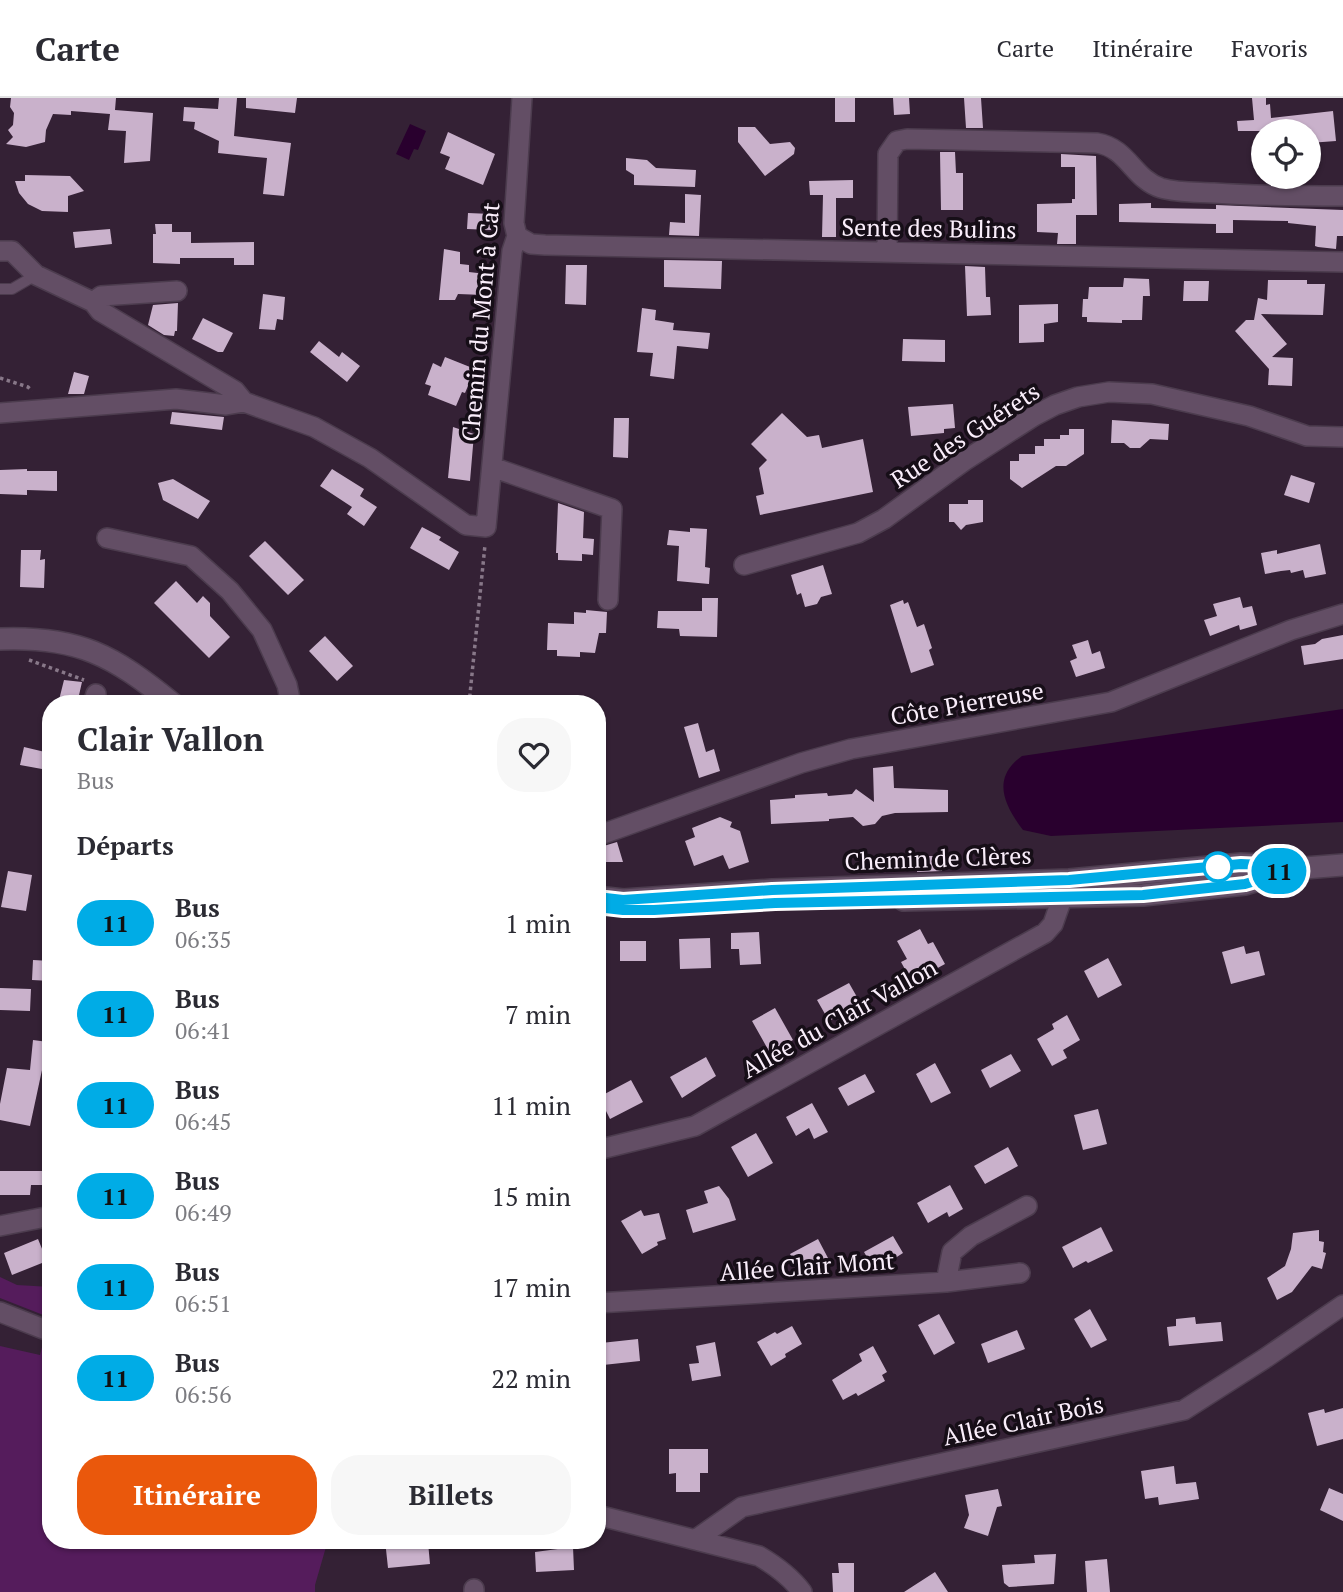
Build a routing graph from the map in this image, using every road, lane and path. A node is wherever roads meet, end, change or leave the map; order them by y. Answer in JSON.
{"nodes":[{"id":1,"x":522,"y":98,"type":"edge"},
{"id":2,"x":1343,"y":196,"type":"edge"},
{"id":3,"x":517,"y":236,"type":"junction"},
{"id":4,"x":0,"y":251,"type":"edge"},
{"id":5,"x":887,"y":252,"type":"junction"},
{"id":6,"x":1343,"y":262,"type":"edge"},
{"id":7,"x":36,"y":275,"type":"junction"},
{"id":8,"x":0,"y":289,"type":"edge"},
{"id":9,"x":177,"y":290,"type":"dead end"},
{"id":10,"x":93,"y":302,"type":"junction"},
{"id":11,"x":0,"y":378,"type":"edge"},
{"id":12,"x":244,"y":402,"type":"junction"},
{"id":13,"x":40,"y":409,"type":"junction"},
{"id":14,"x":0,"y":413,"type":"edge"},
{"id":15,"x":1343,"y":437,"type":"edge"},
{"id":16,"x":492,"y":467,"type":"junction"},
{"id":17,"x":486,"y":527,"type":"junction"},
{"id":18,"x":107,"y":538,"type":"dead end"},
{"id":19,"x":744,"y":565,"type":"dead end"},
{"id":20,"x":608,"y":600,"type":"dead end"},
{"id":21,"x":1343,"y":614,"type":"edge"},
{"id":22,"x":0,"y":639,"type":"edge"},
{"id":23,"x":29,"y":660,"type":"dead end"},
{"id":24,"x":95,"y":695,"type":"edge"},
{"id":25,"x":162,"y":695,"type":"edge"},
{"id":26,"x":289,"y":695,"type":"edge"},
{"id":27,"x":470,"y":695,"type":"edge"},
{"id":28,"x":606,"y":833,"type":"edge"},
{"id":29,"x":1343,"y":865,"type":"edge"},
{"id":30,"x":1066,"y":888,"type":"junction"},
{"id":31,"x":606,"y":898,"type":"edge"},
{"id":32,"x":606,"y":908,"type":"edge"},
{"id":33,"x":606,"y":1148,"type":"edge"},
{"id":34,"x":1027,"y":1206,"type":"dead end"},
{"id":35,"x":42,"y":1218,"type":"edge"},
{"id":36,"x":0,"y":1226,"type":"edge"},
{"id":37,"x":1020,"y":1273,"type":"dead end"},
{"id":38,"x":946,"y":1282,"type":"junction"},
{"id":39,"x":606,"y":1302,"type":"edge"},
{"id":40,"x":1343,"y":1305,"type":"edge"},
{"id":41,"x":0,"y":1311,"type":"edge"},
{"id":42,"x":42,"y":1328,"type":"edge"},
{"id":43,"x":606,"y":1517,"type":"edge"},
{"id":44,"x":695,"y":1540,"type":"junction"},
{"id":45,"x":802,"y":1592,"type":"edge"}],
"edges":[{"from":1,"to":3,"type":"street","name":"Chemin du Mont à Cat"},
{"from":2,"to":5,"type":"street"},
{"from":3,"to":5,"type":"street","name":"Sente des Bulins"},
{"from":3,"to":16,"type":"street","name":"Chemin du Mont à Cat"},
{"from":4,"to":7,"type":"street"},
{"from":5,"to":6,"type":"street","name":"Sente des Bulins"},
{"from":7,"to":8,"type":"lane"},
{"from":7,"to":10,"type":"street"},
{"from":9,"to":10,"type":"street"},
{"from":10,"to":12,"type":"street"},
{"from":11,"to":13,"type":"path"},
{"from":12,"to":13,"type":"street"},
{"from":12,"to":17,"type":"street"},
{"from":13,"to":14,"type":"street"},
{"from":15,"to":19,"type":"street","name":"Rue des Guérets"},
{"from":16,"to":17,"type":"street","name":"Chemin du Mont à Cat"},
{"from":16,"to":20,"type":"street","name":"Chemin du Mont à Cat"},
{"from":17,"to":27,"type":"path"},
{"from":18,"to":26,"type":"street"},
{"from":21,"to":28,"type":"street","name":"Côte Pierreuse"},
{"from":22,"to":25,"type":"street"},
{"from":23,"to":24,"type":"path"},
{"from":29,"to":30,"type":"street","name":"Chemin de Clères"},
{"from":30,"to":31,"type":"street","name":"Chemin de Clères"},
{"from":30,"to":32,"type":"street","name":"Chemin de Clères"},
{"from":30,"to":33,"type":"street","name":"Allée du Clair Vallon"},
{"from":34,"to":38,"type":"street"},
{"from":35,"to":36,"type":"street"},
{"from":37,"to":38,"type":"street","name":"Allée Clair Mont"},
{"from":38,"to":39,"type":"street","name":"Allée Clair Mont"},
{"from":40,"to":44,"type":"street","name":"Allée Clair Bois"},
{"from":41,"to":42,"type":"street"},
{"from":43,"to":44,"type":"street"},
{"from":44,"to":45,"type":"street"}]}
